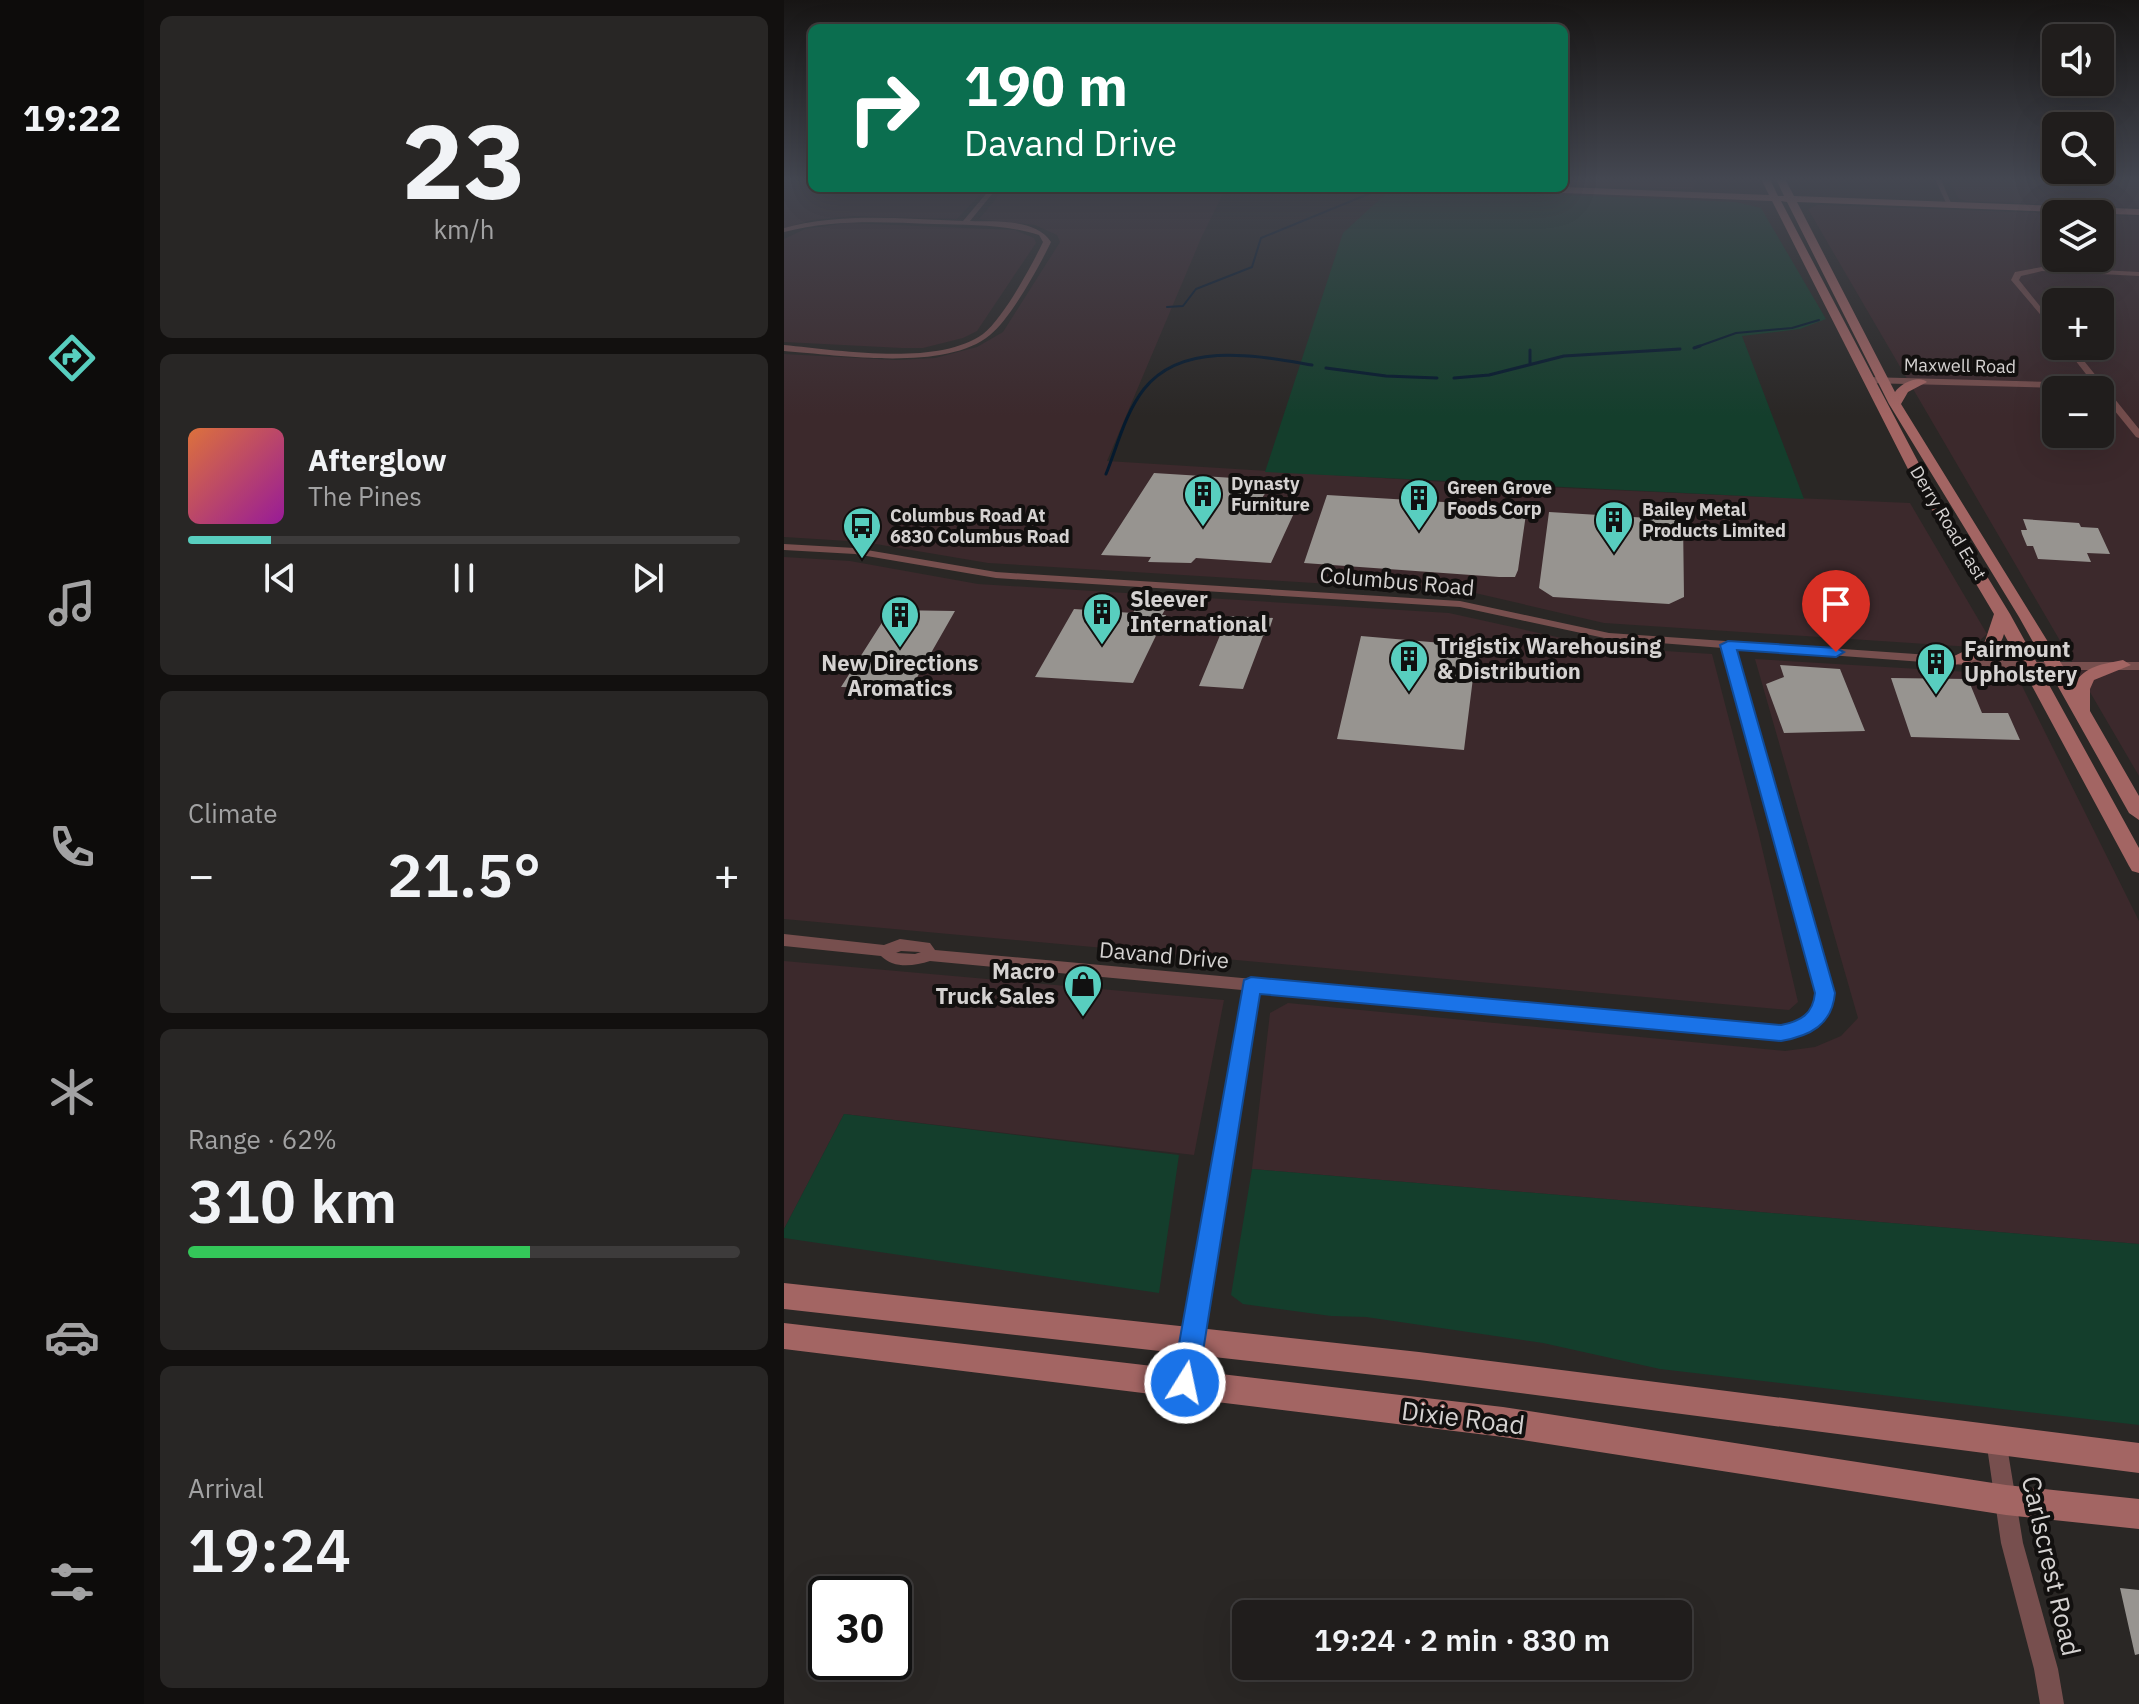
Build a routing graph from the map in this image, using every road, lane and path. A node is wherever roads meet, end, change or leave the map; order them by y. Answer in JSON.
{"nodes":[{"id":1,"x":1038,"y":257,"type":"edge"},
{"id":2,"x":1804,"y":257,"type":"edge"},
{"id":3,"x":1821,"y":257,"type":"edge"},
{"id":4,"x":2139,"y":274,"type":"edge"},
{"id":5,"x":2042,"y":314,"type":"edge"},
{"id":6,"x":784,"y":348,"type":"edge"},
{"id":7,"x":2079,"y":360,"type":"edge"},
{"id":8,"x":2092,"y":376,"type":"edge"},
{"id":9,"x":1867,"y":380,"type":"junction"},
{"id":10,"x":1884,"y":381,"type":"junction"},
{"id":11,"x":1921,"y":382,"type":"junction"},
{"id":12,"x":2042,"y":385,"type":"edge"},
{"id":13,"x":1895,"y":404,"type":"junction"},
{"id":14,"x":2114,"y":404,"type":"edge"},
{"id":15,"x":2139,"y":435,"type":"edge"},
{"id":16,"x":784,"y":547,"type":"edge"},
{"id":17,"x":2002,"y":614,"type":"junction"},
{"id":18,"x":1728,"y":645,"type":"junction"},
{"id":19,"x":1954,"y":660,"type":"junction"},
{"id":20,"x":2031,"y":666,"type":"junction"},
{"id":21,"x":2054,"y":666,"type":"junction"},
{"id":22,"x":2131,"y":666,"type":"edge"},
{"id":23,"x":2081,"y":711,"type":"junction"},
{"id":24,"x":2139,"y":813,"type":"edge"},
{"id":25,"x":2139,"y":866,"type":"edge"},
{"id":26,"x":784,"y":940,"type":"edge"},
{"id":27,"x":1251,"y":985,"type":"junction"},
{"id":28,"x":784,"y":1296,"type":"edge"},
{"id":29,"x":784,"y":1336,"type":"edge"},
{"id":30,"x":1193,"y":1340,"type":"junction"},
{"id":31,"x":1185,"y":1383,"type":"junction"},
{"id":32,"x":1996,"y":1440,"type":"junction"},
{"id":33,"x":2139,"y":1458,"type":"edge"},
{"id":34,"x":2006,"y":1500,"type":"junction"},
{"id":35,"x":2139,"y":1514,"type":"edge"},
{"id":36,"x":2052,"y":1704,"type":"edge"}],
"edges":[{"from":1,"to":6,"type":"street"},
{"from":2,"to":9,"type":"main road","name":"Derry Road East"},
{"from":3,"to":10,"type":"main road","name":"Derry Road East"},
{"from":4,"to":5,"type":"street"},
{"from":7,"to":8,"type":"street"},
{"from":9,"to":10,"type":"street","name":"Maxwell Road"},
{"from":9,"to":17,"type":"main road","name":"Derry Road East"},
{"from":10,"to":11,"type":"street","name":"Maxwell Road"},
{"from":10,"to":13,"type":"main road","name":"Derry Road East"},
{"from":11,"to":12,"type":"street","name":"Maxwell Road"},
{"from":11,"to":13,"type":"main road"},
{"from":13,"to":21,"type":"main road","name":"Derry Road East"},
{"from":14,"to":15,"type":"street"},
{"from":16,"to":18,"type":"street","name":"Columbus Road"},
{"from":17,"to":19,"type":"main road"},
{"from":17,"to":20,"type":"main road","name":"Derry Road East"},
{"from":18,"to":19,"type":"street","name":"Columbus Road"},
{"from":18,"to":27,"type":"street","name":"Davand Drive"},
{"from":19,"to":20,"type":"street","name":"Columbus Road"},
{"from":20,"to":21,"type":"street","name":"Columbus Road"},
{"from":20,"to":25,"type":"main road","name":"Derry Road East"},
{"from":21,"to":22,"type":"street","name":"Columbus Road"},
{"from":21,"to":23,"type":"main road","name":"Derry Road East"},
{"from":22,"to":23,"type":"main road"},
{"from":23,"to":24,"type":"main road","name":"Derry Road East"},
{"from":26,"to":27,"type":"street","name":"Davand Drive"},
{"from":27,"to":30,"type":"street"},
{"from":28,"to":30,"type":"main road","name":"Dixie Road"},
{"from":29,"to":31,"type":"main road","name":"Dixie Road"},
{"from":30,"to":31,"type":"street"},
{"from":30,"to":32,"type":"main road","name":"Dixie Road"},
{"from":31,"to":34,"type":"main road","name":"Dixie Road"},
{"from":32,"to":33,"type":"main road","name":"Dixie Road"},
{"from":32,"to":34,"type":"street","name":"Carlscrest Road"},
{"from":34,"to":35,"type":"main road","name":"Dixie Road"},
{"from":34,"to":36,"type":"street","name":"Carlscrest Road"}]}
